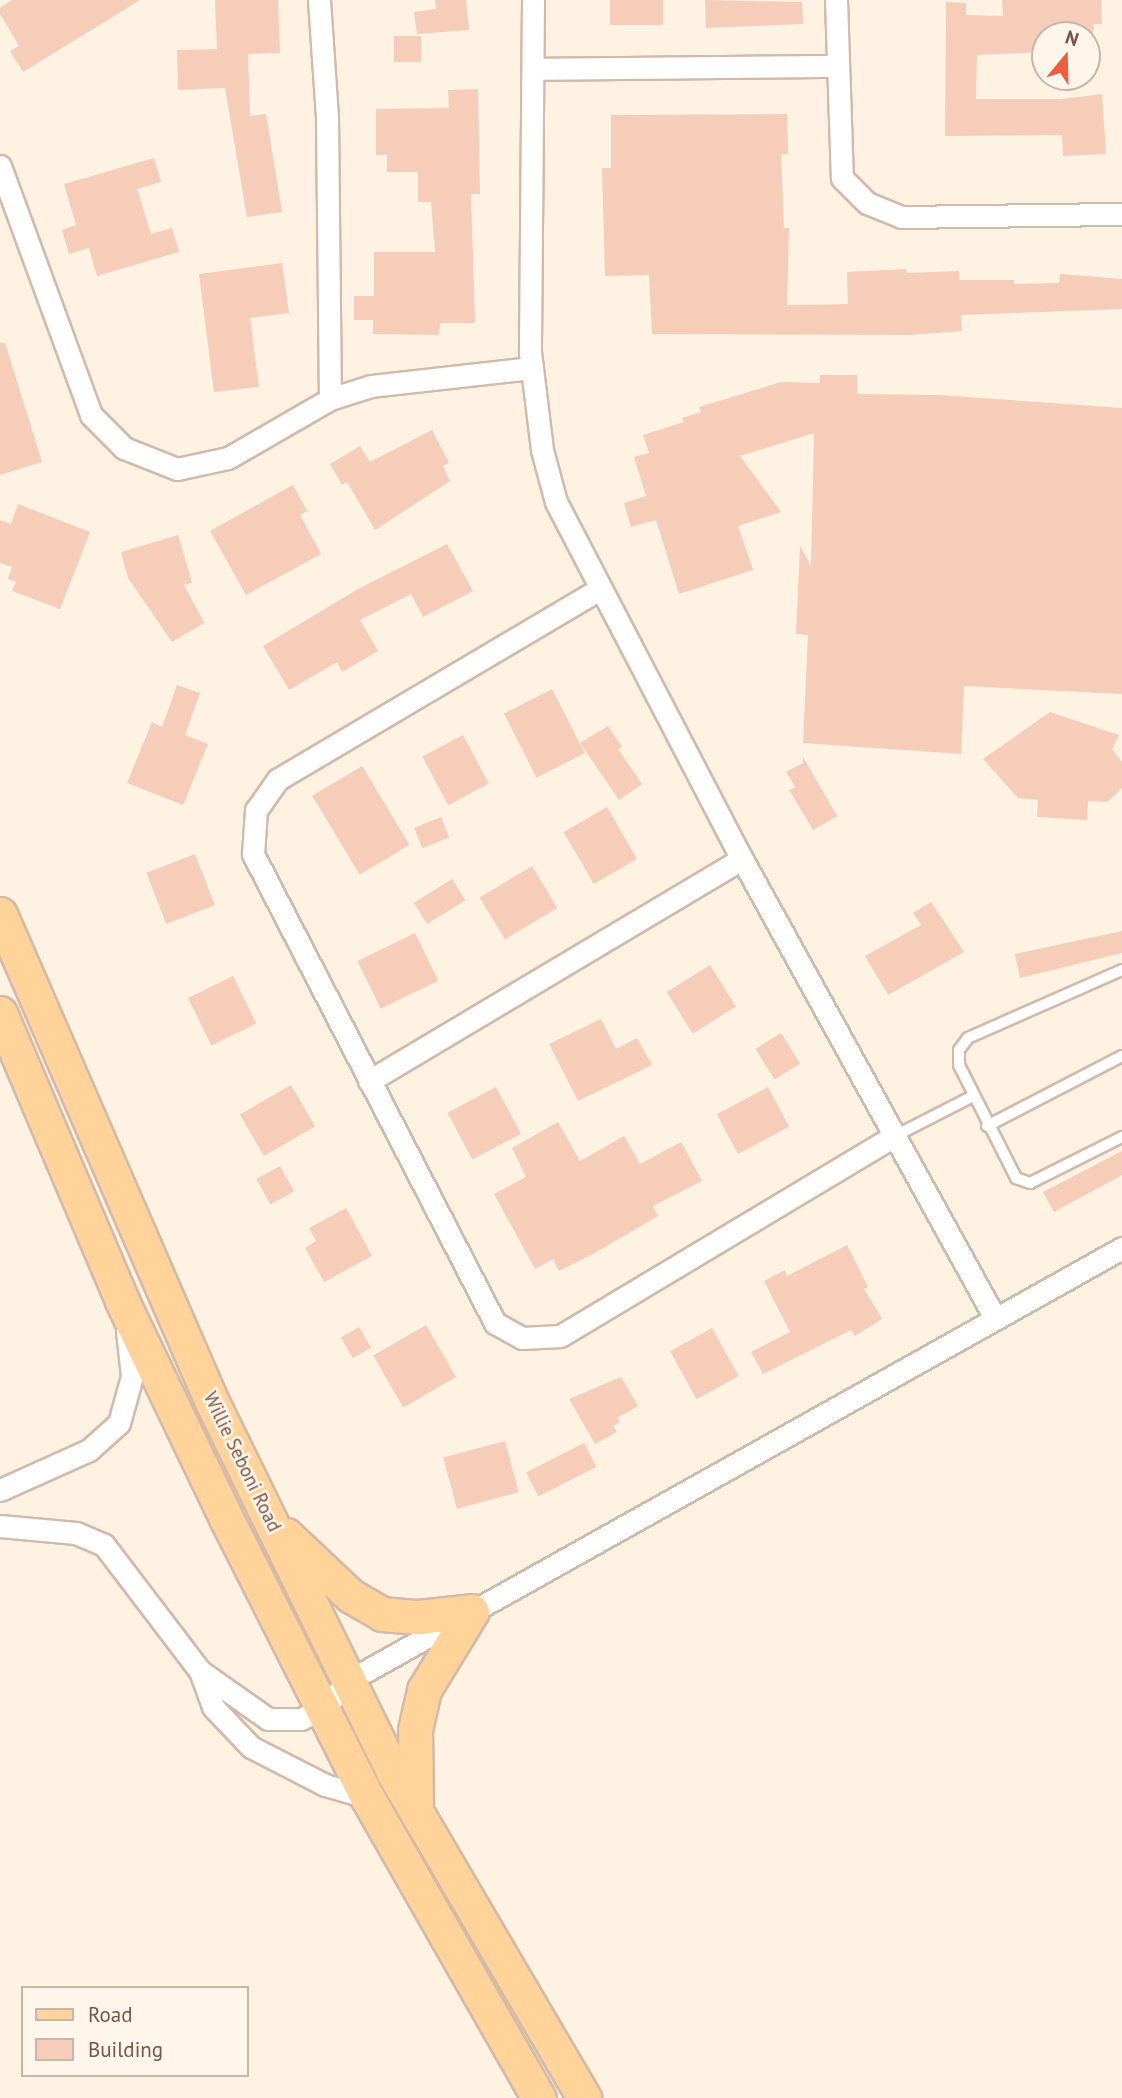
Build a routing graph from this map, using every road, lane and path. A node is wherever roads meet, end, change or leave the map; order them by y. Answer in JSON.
{"nodes":[{"id":1,"x":319,"y":0,"type":"edge"},
{"id":2,"x":533,"y":0,"type":"edge"},
{"id":3,"x":836,"y":0,"type":"edge"},
{"id":4,"x":836,"y":66,"type":"junction"},
{"id":5,"x":533,"y":69,"type":"junction"},
{"id":6,"x":0,"y":166,"type":"edge"},
{"id":7,"x":1122,"y":214,"type":"edge"},
{"id":8,"x":532,"y":368,"type":"junction"},
{"id":9,"x":330,"y":399,"type":"junction"},
{"id":10,"x":598,"y":590,"type":"junction"},
{"id":11,"x":742,"y":859,"type":"junction"},
{"id":12,"x":0,"y":914,"type":"edge"},
{"id":13,"x":1122,"y":970,"type":"edge"},
{"id":14,"x":0,"y":1013,"type":"edge"},
{"id":15,"x":1122,"y":1056,"type":"edge"},
{"id":16,"x":369,"y":1081,"type":"junction"},
{"id":17,"x":973,"y":1096,"type":"junction"},
{"id":18,"x":987,"y":1126,"type":"junction"},
{"id":19,"x":893,"y":1137,"type":"junction"},
{"id":20,"x":1122,"y":1137,"type":"edge"},
{"id":21,"x":1122,"y":1248,"type":"edge"},
{"id":22,"x":122,"y":1301,"type":"junction"},
{"id":23,"x":995,"y":1318,"type":"junction"},
{"id":24,"x":0,"y":1490,"type":"edge"},
{"id":25,"x":269,"y":1519,"type":"junction"},
{"id":26,"x":0,"y":1526,"type":"edge"},
{"id":27,"x":472,"y":1611,"type":"junction"},
{"id":28,"x":200,"y":1671,"type":"junction"},
{"id":29,"x":350,"y":1680,"type":"junction"},
{"id":30,"x":323,"y":1708,"type":"junction"},
{"id":31,"x":367,"y":1797,"type":"junction"},
{"id":32,"x":416,"y":1811,"type":"junction"},
{"id":33,"x":540,"y":2098,"type":"edge"},
{"id":34,"x":584,"y":2098,"type":"edge"}],
"edges":[{"from":1,"to":9,"type":"street"},
{"from":2,"to":5,"type":"street"},
{"from":3,"to":4,"type":"street"},
{"from":4,"to":5,"type":"street"},
{"from":4,"to":7,"type":"street"},
{"from":5,"to":8,"type":"street"},
{"from":6,"to":9,"type":"street"},
{"from":8,"to":9,"type":"street"},
{"from":8,"to":10,"type":"street"},
{"from":10,"to":11,"type":"street"},
{"from":10,"to":16,"type":"street"},
{"from":11,"to":16,"type":"street"},
{"from":11,"to":19,"type":"street"},
{"from":12,"to":25,"type":"main road","name":"Willie Seboni Road"},
{"from":13,"to":17,"type":"lane"},
{"from":14,"to":22,"type":"main road","name":"Willie Seboni Road"},
{"from":15,"to":18,"type":"lane"},
{"from":16,"to":19,"type":"street"},
{"from":17,"to":18,"type":"lane"},
{"from":17,"to":19,"type":"lane"},
{"from":18,"to":20,"type":"lane"},
{"from":19,"to":23,"type":"street"},
{"from":21,"to":23,"type":"street"},
{"from":22,"to":24,"type":"street"},
{"from":22,"to":30,"type":"main road","name":"Willie Seboni Road"},
{"from":23,"to":27,"type":"street"},
{"from":25,"to":27,"type":"main road"},
{"from":25,"to":29,"type":"main road","name":"Willie Seboni Road"},
{"from":26,"to":28,"type":"street"},
{"from":27,"to":29,"type":"street"},
{"from":27,"to":32,"type":"main road"},
{"from":28,"to":30,"type":"street"},
{"from":28,"to":31,"type":"street"},
{"from":29,"to":30,"type":"street"},
{"from":29,"to":32,"type":"main road","name":"Willie Seboni Road"},
{"from":30,"to":31,"type":"main road","name":"Willie Seboni Road"},
{"from":31,"to":33,"type":"main road","name":"Willie Seboni Road"},
{"from":32,"to":34,"type":"main road","name":"Willie Seboni Road"}]}
